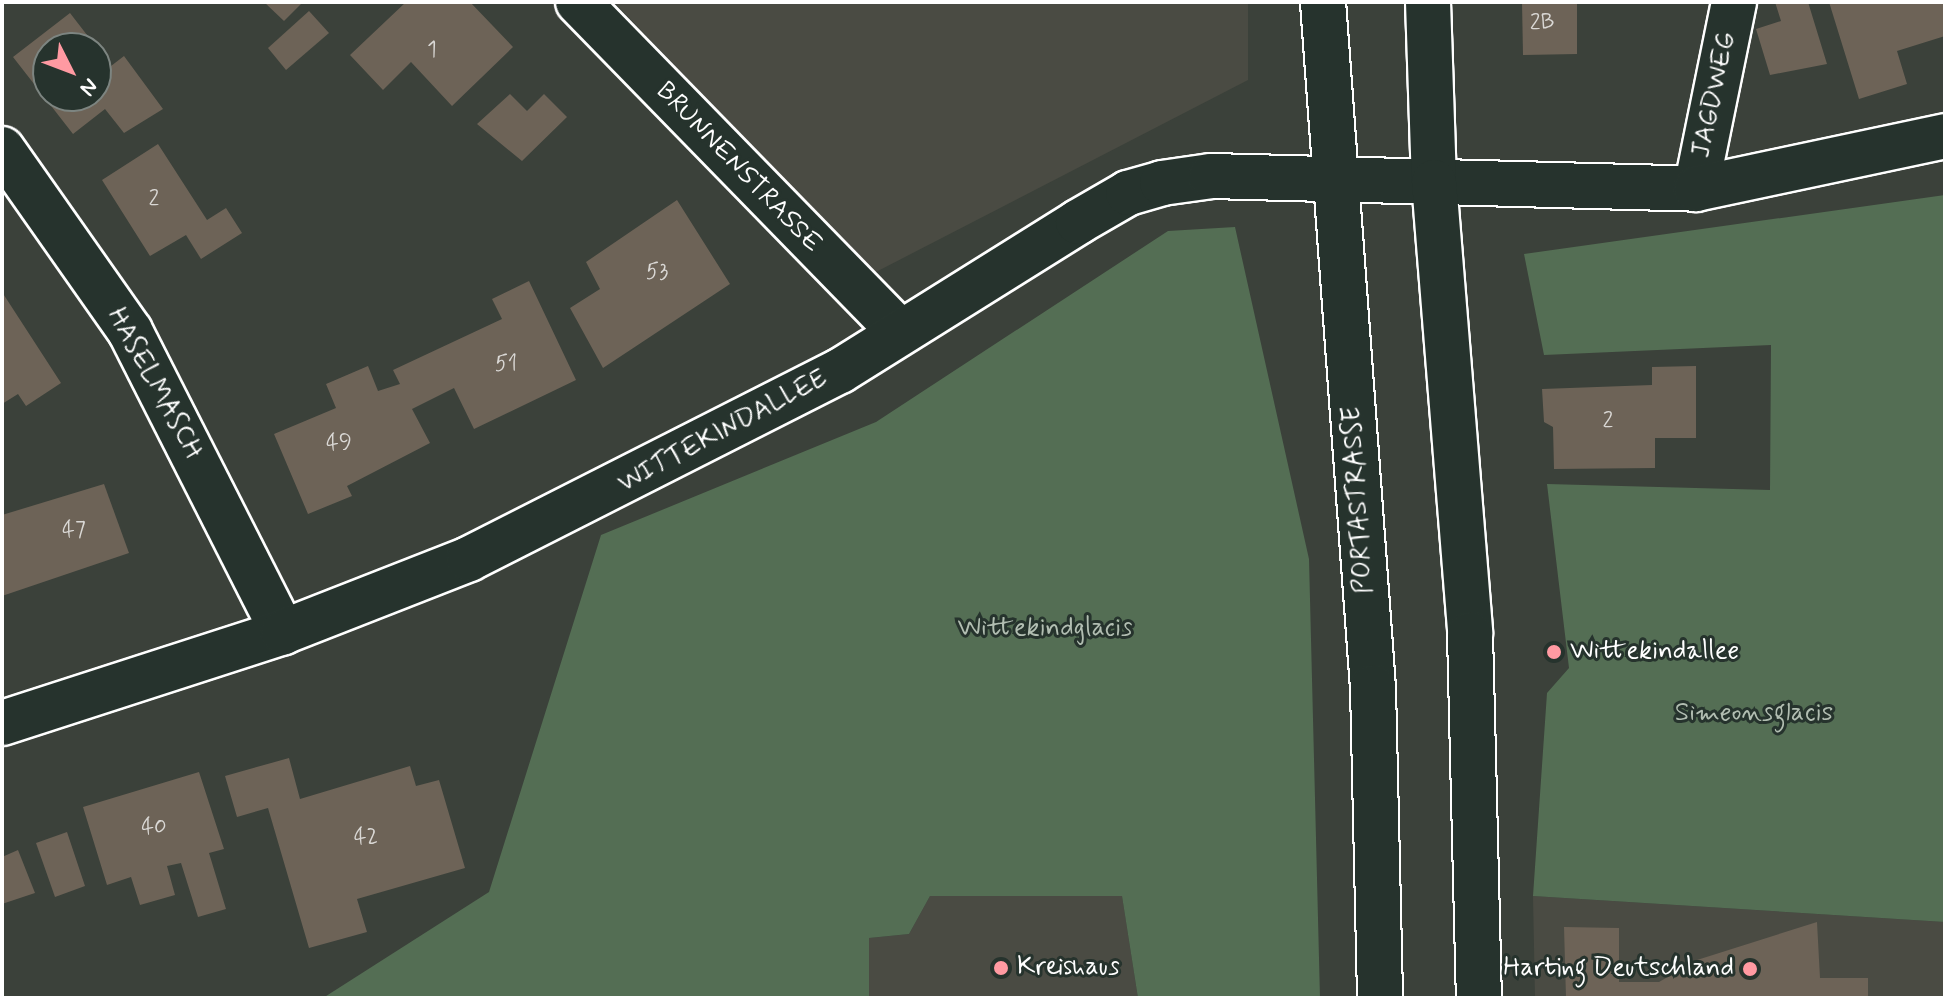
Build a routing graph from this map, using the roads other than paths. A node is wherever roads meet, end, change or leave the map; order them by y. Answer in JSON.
{"nodes":[{"id":1,"x":578,"y":2,"type":"edge"},
{"id":2,"x":1323,"y":2,"type":"edge"},
{"id":3,"x":1428,"y":2,"type":"edge"},
{"id":4,"x":1734,"y":2,"type":"edge"},
{"id":5,"x":1945,"y":136,"type":"edge"},
{"id":6,"x":2,"y":149,"type":"edge"},
{"id":7,"x":1335,"y":180,"type":"junction"},
{"id":8,"x":1434,"y":182,"type":"junction"},
{"id":9,"x":1696,"y":189,"type":"junction"},
{"id":10,"x":900,"y":332,"type":"junction"},
{"id":11,"x":283,"y":632,"type":"junction"},
{"id":12,"x":2,"y":723,"type":"edge"},
{"id":13,"x":1380,"y":998,"type":"edge"},
{"id":14,"x":1479,"y":998,"type":"edge"}],
"edges":[{"from":1,"to":10,"type":"street","name":"BRUNNENSTRASSE"},
{"from":2,"to":7,"type":"street","name":"PORTASTRASSE"},
{"from":3,"to":8,"type":"street"},
{"from":4,"to":9,"type":"street","name":"JAGDWEG"},
{"from":5,"to":9,"type":"street"},
{"from":6,"to":11,"type":"street","name":"HASELMASCH"},
{"from":7,"to":8,"type":"street","name":"WITTEKINDALLEE"},
{"from":7,"to":10,"type":"street","name":"WITTEKINDALLEE"},
{"from":7,"to":13,"type":"street","name":"PORTASTRASSE"},
{"from":8,"to":9,"type":"street"},
{"from":8,"to":14,"type":"street"},
{"from":10,"to":11,"type":"street","name":"WITTEKINDALLEE"},
{"from":11,"to":12,"type":"street","name":"WITTEKINDALLEE"}]}
